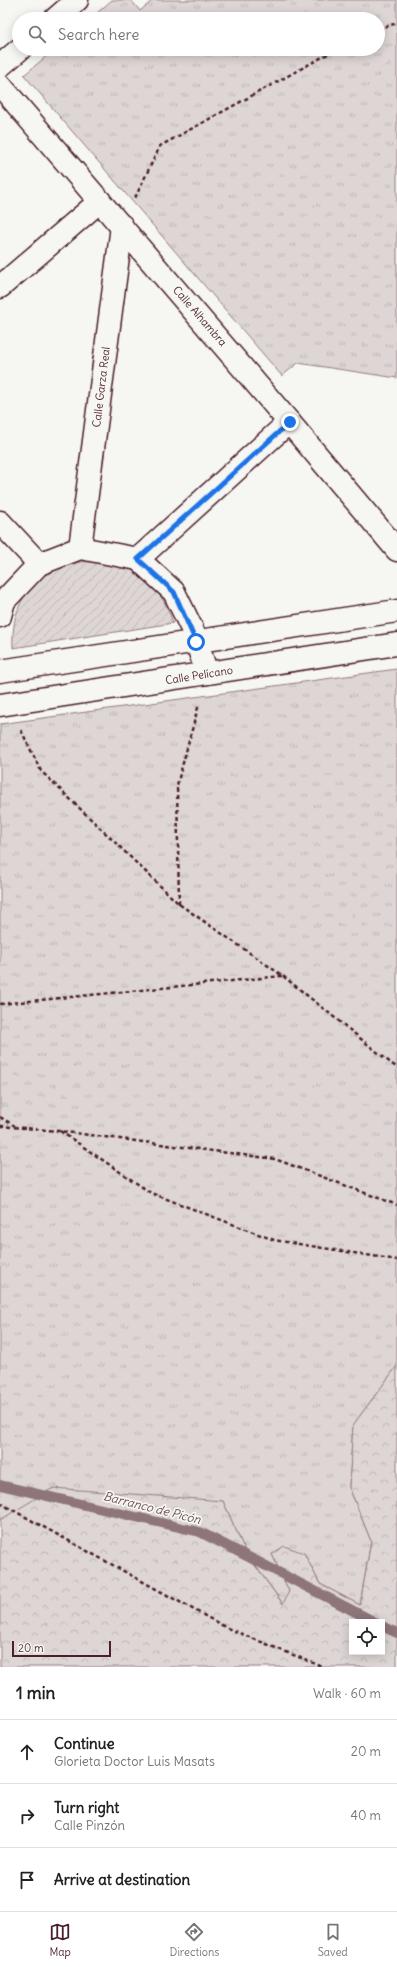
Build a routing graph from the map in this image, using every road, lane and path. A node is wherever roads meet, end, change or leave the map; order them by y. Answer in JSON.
{"nodes":[{"id":1,"x":77,"y":0,"type":"edge"},
{"id":2,"x":63,"y":12,"type":"edge"},
{"id":3,"x":397,"y":23,"type":"edge"},
{"id":4,"x":385,"y":27,"type":"edge"},
{"id":5,"x":12,"y":56,"type":"edge"},
{"id":6,"x":324,"y":56,"type":"edge"},
{"id":7,"x":0,"y":66,"type":"edge"},
{"id":8,"x":0,"y":85,"type":"edge"},
{"id":9,"x":100,"y":201,"type":"junction"},
{"id":10,"x":122,"y":226,"type":"junction"},
{"id":11,"x":0,"y":287,"type":"edge"},
{"id":12,"x":290,"y":422,"type":"junction"},
{"id":13,"x":0,"y":522,"type":"edge"},
{"id":14,"x":80,"y":548,"type":"junction"},
{"id":15,"x":397,"y":550,"type":"edge"},
{"id":16,"x":138,"y":559,"type":"junction"},
{"id":17,"x":40,"y":564,"type":"junction"},
{"id":18,"x":1,"y":604,"type":"edge"},
{"id":19,"x":397,"y":611,"type":"edge"},
{"id":20,"x":196,"y":642,"type":"junction"},
{"id":21,"x":397,"y":644,"type":"edge"},
{"id":22,"x":0,"y":671,"type":"edge"},
{"id":23,"x":208,"y":673,"type":"junction"},
{"id":24,"x":0,"y":679,"type":"edge"},
{"id":25,"x":4,"y":704,"type":"edge"},
{"id":26,"x":179,"y":904,"type":"junction"},
{"id":27,"x":283,"y":976,"type":"junction"},
{"id":28,"x":0,"y":1004,"type":"edge"},
{"id":29,"x":397,"y":1068,"type":"edge"},
{"id":30,"x":0,"y":1117,"type":"edge"},
{"id":31,"x":0,"y":1126,"type":"edge"},
{"id":32,"x":17,"y":1127,"type":"junction"},
{"id":33,"x":59,"y":1131,"type":"junction"},
{"id":34,"x":397,"y":1205,"type":"edge"},
{"id":35,"x":397,"y":1260,"type":"edge"},
{"id":36,"x":0,"y":1503,"type":"edge"},
{"id":37,"x":323,"y":1667,"type":"edge"}],
"edges":[{"from":1,"to":2,"type":"street"},
{"from":3,"to":4,"type":"path"},
{"from":5,"to":7,"type":"street"},
{"from":6,"to":10,"type":"path"},
{"from":8,"to":9,"type":"street","name":"Calle Alhambra"},
{"from":9,"to":10,"type":"street","name":"Calle Alhambra"},
{"from":9,"to":11,"type":"street"},
{"from":10,"to":12,"type":"street","name":"Calle Alhambra"},
{"from":10,"to":14,"type":"street","name":"Calle Garza Real"},
{"from":12,"to":15,"type":"street","name":"Calle Alhambra"},
{"from":12,"to":16,"type":"street"},
{"from":13,"to":17,"type":"street"},
{"from":14,"to":16,"type":"street"},
{"from":14,"to":17,"type":"street"},
{"from":16,"to":20,"type":"street"},
{"from":17,"to":18,"type":"street"},
{"from":19,"to":20,"type":"street"},
{"from":20,"to":22,"type":"street"},
{"from":20,"to":23,"type":"street"},
{"from":21,"to":23,"type":"street","name":"Calle Pelícano"},
{"from":23,"to":25,"type":"street","name":"Calle Pelícano"},
{"from":23,"to":26,"type":"path"},
{"from":24,"to":25,"type":"street"},
{"from":25,"to":26,"type":"path"},
{"from":26,"to":27,"type":"path"},
{"from":27,"to":28,"type":"path"},
{"from":27,"to":29,"type":"path"},
{"from":30,"to":32,"type":"path"},
{"from":31,"to":32,"type":"path"},
{"from":32,"to":33,"type":"path"},
{"from":33,"to":34,"type":"path"},
{"from":33,"to":35,"type":"path"},
{"from":36,"to":37,"type":"path"}]}
